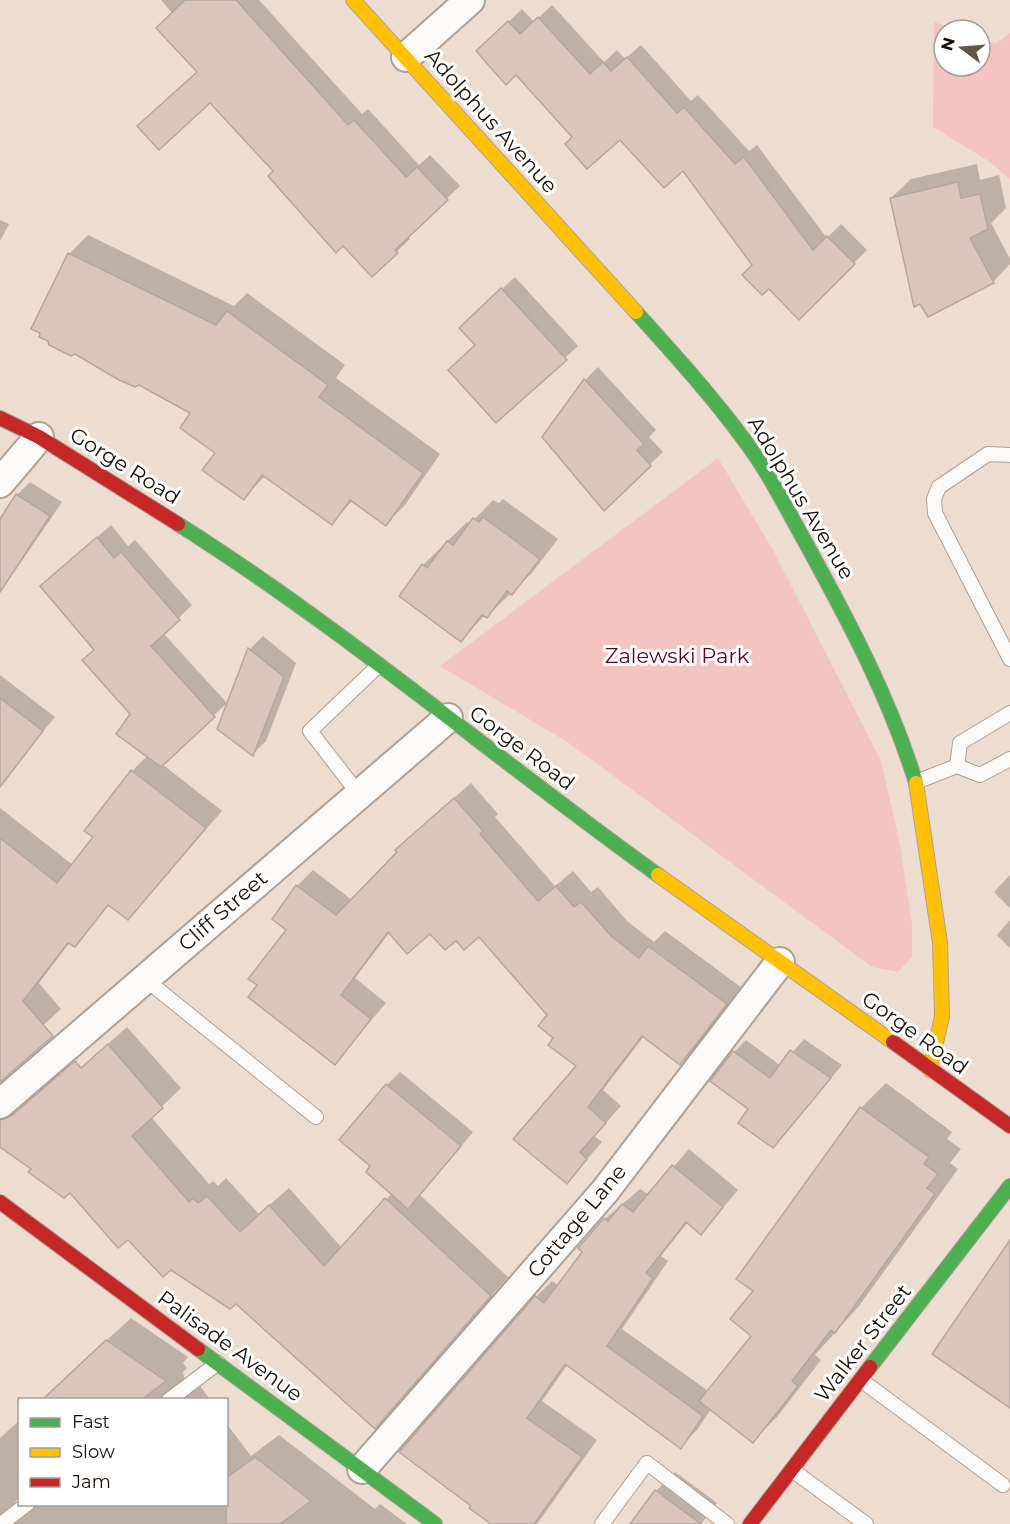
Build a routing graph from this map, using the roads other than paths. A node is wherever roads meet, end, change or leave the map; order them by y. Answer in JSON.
{"nodes":[{"id":1,"x":353,"y":0,"type":"edge"},
{"id":2,"x":470,"y":0,"type":"edge"},
{"id":3,"x":406,"y":57,"type":"junction"},
{"id":4,"x":0,"y":418,"type":"edge"},
{"id":5,"x":39,"y":437,"type":"junction"},
{"id":6,"x":1010,"y":455,"type":"edge"},
{"id":7,"x":0,"y":483,"type":"edge"},
{"id":8,"x":1010,"y":659,"type":"edge"},
{"id":9,"x":379,"y":665,"type":"junction"},
{"id":10,"x":1010,"y":713,"type":"edge"},
{"id":11,"x":447,"y":718,"type":"junction"},
{"id":12,"x":1010,"y":759,"type":"edge"},
{"id":13,"x":957,"y":766,"type":"junction"},
{"id":14,"x":916,"y":782,"type":"junction"},
{"id":15,"x":358,"y":793,"type":"junction"},
{"id":16,"x":780,"y":962,"type":"junction"},
{"id":17,"x":145,"y":979,"type":"junction"},
{"id":18,"x":930,"y":1070,"type":"junction"},
{"id":19,"x":0,"y":1104,"type":"edge"},
{"id":20,"x":316,"y":1117,"type":"dead end"},
{"id":21,"x":1010,"y":1126,"type":"edge"},
{"id":22,"x":1010,"y":1186,"type":"edge"},
{"id":23,"x":0,"y":1202,"type":"edge"},
{"id":24,"x":218,"y":1363,"type":"junction"},
{"id":25,"x":861,"y":1380,"type":"junction"},
{"id":26,"x":172,"y":1398,"type":"edge"},
{"id":27,"x":362,"y":1469,"type":"junction"},
{"id":28,"x":792,"y":1470,"type":"junction"},
{"id":29,"x":1003,"y":1485,"type":"dead end"},
{"id":30,"x":24,"y":1506,"type":"edge"},
{"id":31,"x":1,"y":1524,"type":"edge"},
{"id":32,"x":435,"y":1524,"type":"edge"},
{"id":33,"x":602,"y":1524,"type":"edge"},
{"id":34,"x":727,"y":1524,"type":"edge"},
{"id":35,"x":750,"y":1524,"type":"edge"},
{"id":36,"x":866,"y":1524,"type":"edge"}],
"edges":[{"from":1,"to":3,"type":"main road","name":"Adolphus Avenue"},
{"from":2,"to":3,"type":"street"},
{"from":3,"to":14,"type":"main road","name":"Adolphus Avenue"},
{"from":4,"to":5,"type":"main road","name":"Gorge Road"},
{"from":5,"to":7,"type":"street"},
{"from":5,"to":9,"type":"main road","name":"Gorge Road"},
{"from":6,"to":8,"type":"lane"},
{"from":9,"to":11,"type":"main road","name":"Gorge Road"},
{"from":9,"to":15,"type":"lane"},
{"from":10,"to":13,"type":"lane"},
{"from":11,"to":15,"type":"street","name":"Cliff Street"},
{"from":11,"to":16,"type":"main road","name":"Gorge Road"},
{"from":12,"to":13,"type":"lane"},
{"from":13,"to":14,"type":"lane"},
{"from":14,"to":18,"type":"main road","name":"Adolphus Avenue"},
{"from":15,"to":17,"type":"street","name":"Cliff Street"},
{"from":16,"to":18,"type":"main road","name":"Gorge Road"},
{"from":16,"to":27,"type":"street","name":"Cottage Lane"},
{"from":17,"to":19,"type":"street","name":"Cliff Street"},
{"from":17,"to":20,"type":"lane"},
{"from":18,"to":21,"type":"main road","name":"Gorge Road"},
{"from":22,"to":25,"type":"main road","name":"Walker Street"},
{"from":23,"to":24,"type":"main road","name":"Palisade Avenue"},
{"from":24,"to":26,"type":"lane"},
{"from":24,"to":27,"type":"main road","name":"Palisade Avenue"},
{"from":25,"to":28,"type":"main road","name":"Walker Street"},
{"from":25,"to":29,"type":"lane"},
{"from":27,"to":32,"type":"main road","name":"Palisade Avenue"},
{"from":28,"to":35,"type":"main road","name":"Walker Street"},
{"from":28,"to":36,"type":"lane"},
{"from":30,"to":31,"type":"lane"},
{"from":33,"to":34,"type":"lane"}]}
